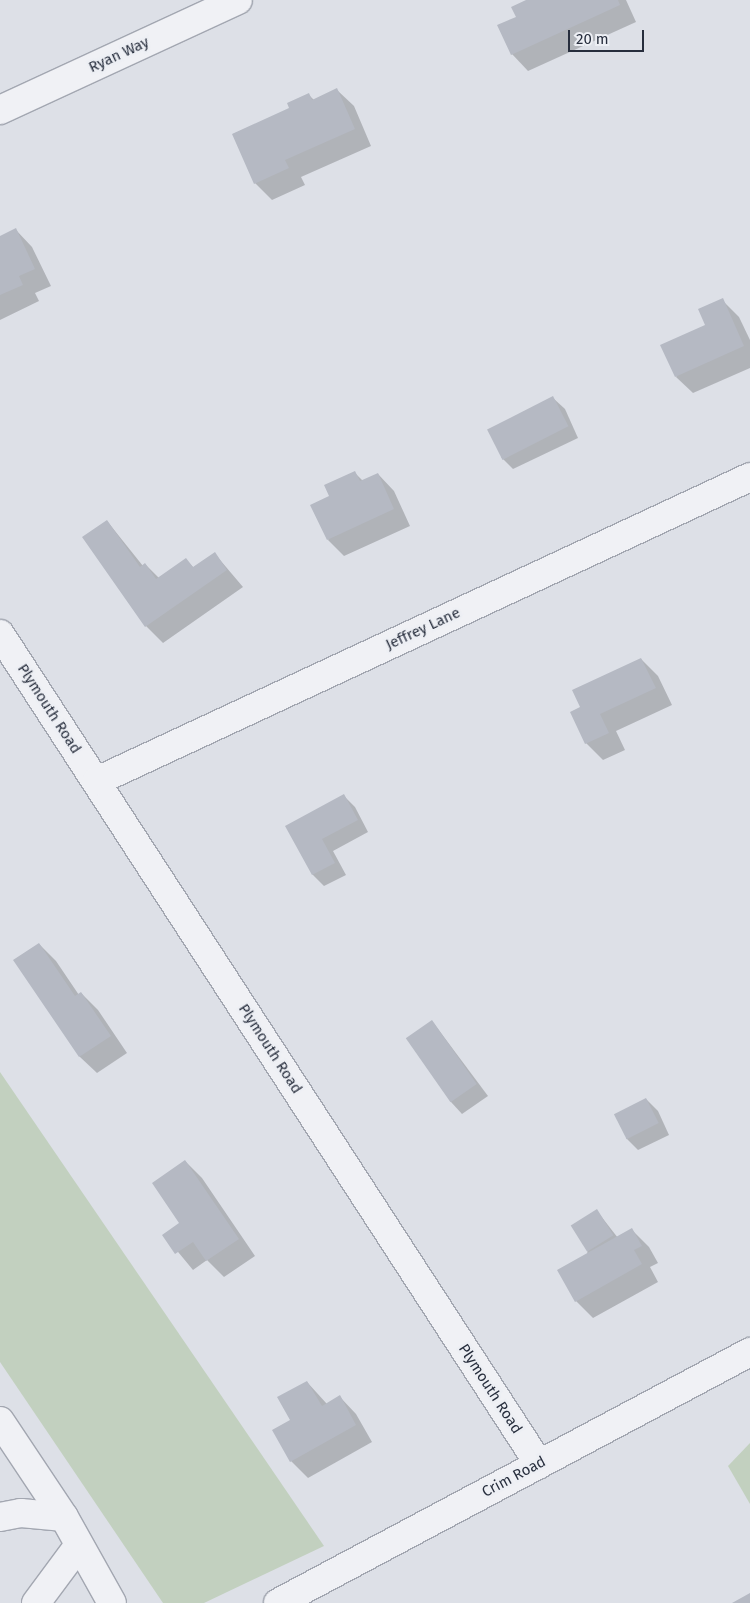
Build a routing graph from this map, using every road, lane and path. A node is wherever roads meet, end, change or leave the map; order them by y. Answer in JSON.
{"nodes":[{"id":1,"x":238,"y":0,"type":"edge"},
{"id":2,"x":0,"y":110,"type":"edge"},
{"id":3,"x":750,"y":477,"type":"edge"},
{"id":4,"x":0,"y":634,"type":"edge"},
{"id":5,"x":97,"y":781,"type":"junction"},
{"id":6,"x":750,"y":1352,"type":"edge"},
{"id":7,"x":0,"y":1421,"type":"edge"},
{"id":8,"x":539,"y":1464,"type":"junction"},
{"id":9,"x":0,"y":1517,"type":"edge"},
{"id":10,"x":64,"y":1517,"type":"junction"},
{"id":11,"x":79,"y":1545,"type":"junction"},
{"id":12,"x":36,"y":1603,"type":"edge"},
{"id":13,"x":112,"y":1603,"type":"edge"},
{"id":14,"x":278,"y":1603,"type":"edge"}],
"edges":[{"from":1,"to":2,"type":"street","name":"Ryan Way"},
{"from":3,"to":5,"type":"street","name":"Jeffrey Lane"},
{"from":4,"to":5,"type":"street","name":"Plymouth Road"},
{"from":5,"to":8,"type":"street","name":"Plymouth Road"},
{"from":6,"to":8,"type":"street","name":"Crim Road"},
{"from":7,"to":10,"type":"street"},
{"from":8,"to":14,"type":"street","name":"Crim Road"},
{"from":9,"to":10,"type":"street"},
{"from":10,"to":11,"type":"street"},
{"from":11,"to":12,"type":"street"},
{"from":11,"to":13,"type":"street"}]}
